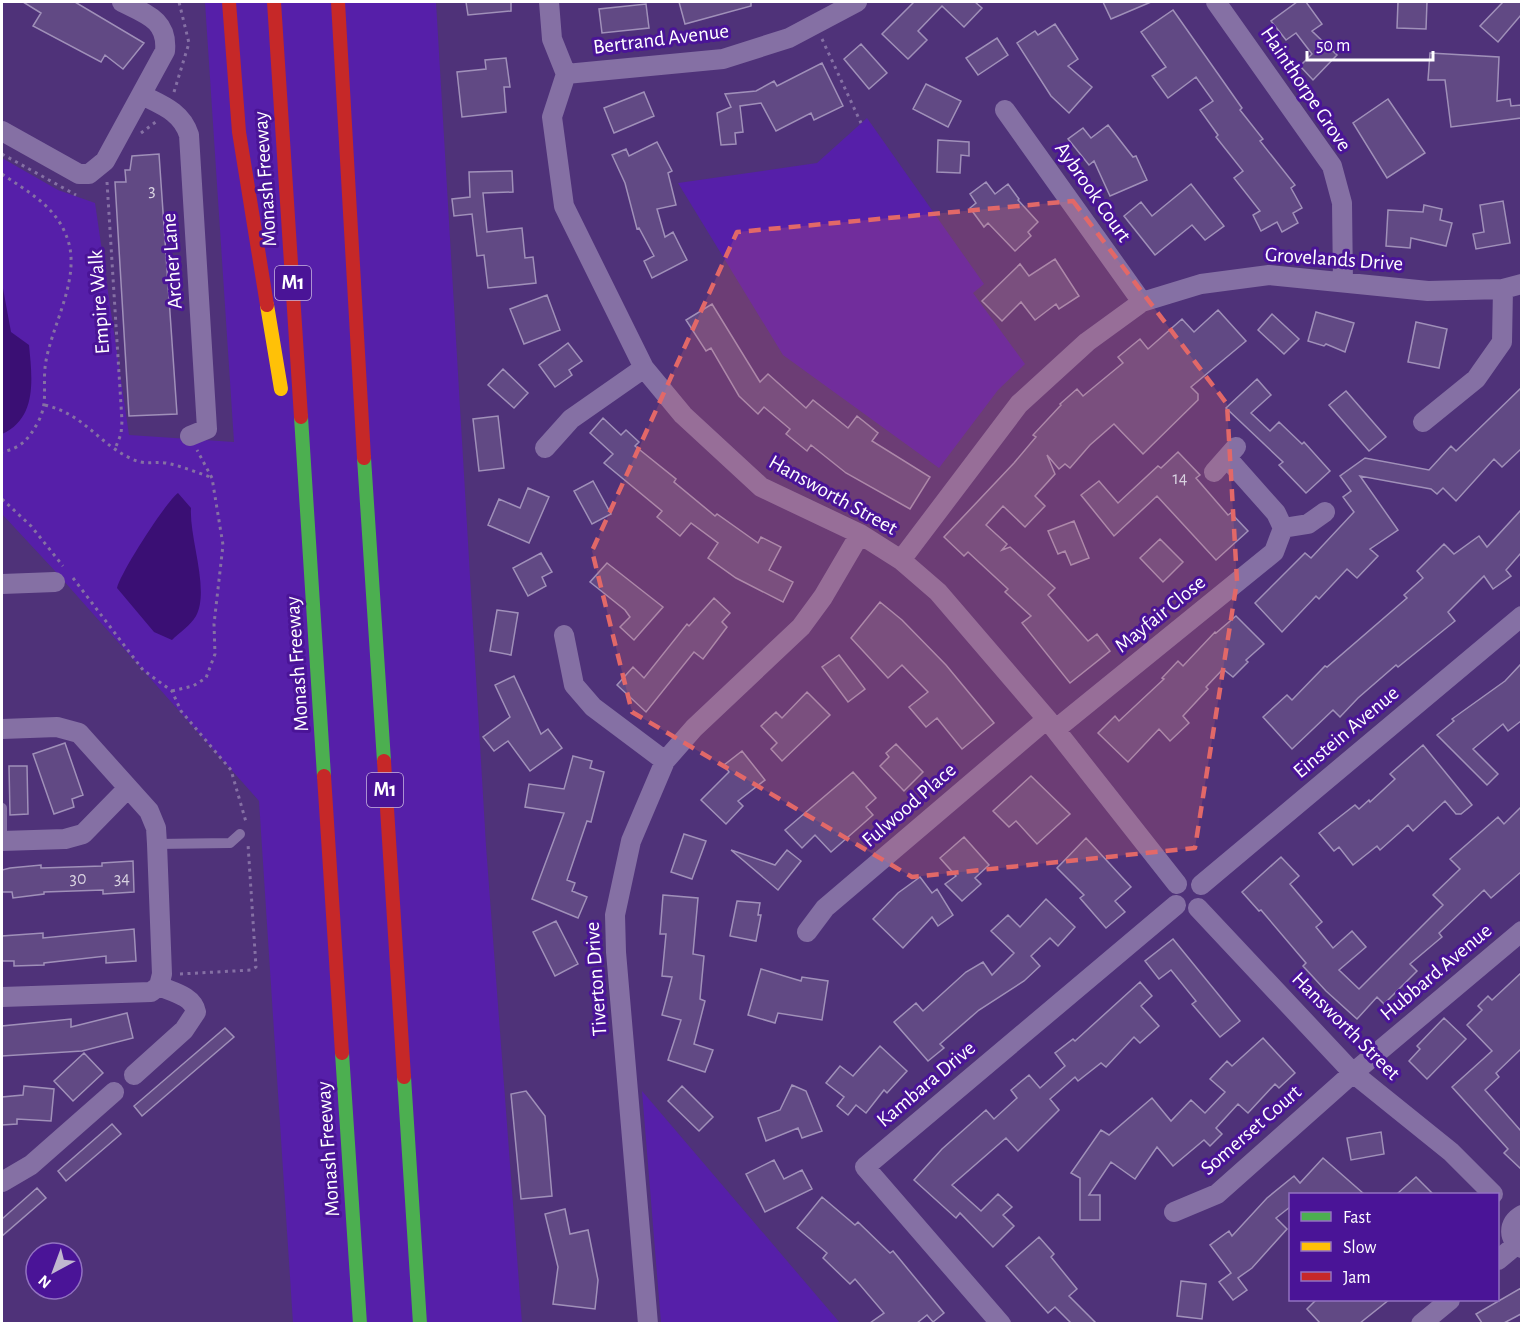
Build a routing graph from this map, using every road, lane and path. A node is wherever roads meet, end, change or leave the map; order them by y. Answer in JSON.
{"nodes":[{"id":1,"x":122,"y":2,"type":"edge"},
{"id":2,"x":229,"y":2,"type":"edge"},
{"id":3,"x":274,"y":2,"type":"edge"},
{"id":4,"x":338,"y":2,"type":"edge"},
{"id":5,"x":549,"y":2,"type":"edge"},
{"id":6,"x":857,"y":2,"type":"edge"},
{"id":7,"x":1216,"y":2,"type":"edge"},
{"id":8,"x":815,"y":24,"type":"junction"},
{"id":9,"x":566,"y":74,"type":"junction"},
{"id":10,"x":142,"y":95,"type":"junction"},
{"id":11,"x":1005,"y":110,"type":"dead end"},
{"id":12,"x":861,"y":123,"type":"dead end"},
{"id":13,"x":2,"y":131,"type":"edge"},
{"id":14,"x":2,"y":154,"type":"edge"},
{"id":15,"x":2,"y":174,"type":"edge"},
{"id":16,"x":106,"y":180,"type":"dead end"},
{"id":17,"x":76,"y":195,"type":"dead end"},
{"id":18,"x":1343,"y":283,"type":"junction"},
{"id":19,"x":1512,"y":287,"type":"edge"},
{"id":20,"x":1142,"y":302,"type":"junction"},
{"id":21,"x":644,"y":368,"type":"junction"},
{"id":22,"x":283,"y":400,"type":"dead end"},
{"id":23,"x":45,"y":405,"type":"junction"},
{"id":24,"x":1423,"y":422,"type":"dead end"},
{"id":25,"x":287,"y":424,"type":"dead end"},
{"id":26,"x":190,"y":436,"type":"joint"},
{"id":27,"x":545,"y":448,"type":"dead end"},
{"id":28,"x":115,"y":449,"type":"junction"},
{"id":29,"x":2,"y":452,"type":"edge"},
{"id":30,"x":1226,"y":460,"type":"dead end"},
{"id":31,"x":212,"y":478,"type":"junction"},
{"id":32,"x":2,"y":499,"type":"edge"},
{"id":33,"x":1325,"y":512,"type":"dead end"},
{"id":34,"x":1283,"y":528,"type":"junction"},
{"id":35,"x":861,"y":534,"type":"junction"},
{"id":36,"x":901,"y":561,"type":"junction"},
{"id":37,"x":312,"y":565,"type":"junction"},
{"id":38,"x":56,"y":582,"type":"dead end"},
{"id":39,"x":2,"y":584,"type":"edge"},
{"id":40,"x":1521,"y":616,"type":"edge"},
{"id":41,"x":564,"y":635,"type":"dead end"},
{"id":42,"x":172,"y":691,"type":"junction"},
{"id":43,"x":1052,"y":724,"type":"junction"},
{"id":44,"x":2,"y":729,"type":"edge"},
{"id":45,"x":665,"y":761,"type":"junction"},
{"id":46,"x":128,"y":788,"type":"junction"},
{"id":47,"x":2,"y":808,"type":"edge"},
{"id":48,"x":245,"y":834,"type":"junction"},
{"id":49,"x":2,"y":841,"type":"edge"},
{"id":50,"x":157,"y":844,"type":"junction"},
{"id":51,"x":1177,"y":884,"type":"junction"},
{"id":52,"x":1201,"y":885,"type":"junction"},
{"id":53,"x":1176,"y":905,"type":"junction"},
{"id":54,"x":1198,"y":908,"type":"junction"},
{"id":55,"x":1521,"y":931,"type":"edge"},
{"id":56,"x":807,"y":932,"type":"dead end"},
{"id":57,"x":161,"y":980,"type":"junction"},
{"id":58,"x":2,"y":997,"type":"edge"},
{"id":59,"x":1353,"y":1073,"type":"junction"},
{"id":60,"x":134,"y":1075,"type":"dead end"},
{"id":61,"x":114,"y":1092,"type":"dead end"},
{"id":62,"x":2,"y":1182,"type":"edge"},
{"id":63,"x":1492,"y":1193,"type":"edge"},
{"id":64,"x":1499,"y":1201,"type":"edge"},
{"id":65,"x":1174,"y":1212,"type":"dead end"},
{"id":66,"x":1519,"y":1217,"type":"edge"},
{"id":67,"x":1519,"y":1246,"type":"edge"},
{"id":68,"x":1499,"y":1259,"type":"edge"},
{"id":69,"x":1448,"y":1301,"type":"edge"},
{"id":70,"x":360,"y":1323,"type":"edge"},
{"id":71,"x":420,"y":1323,"type":"edge"},
{"id":72,"x":648,"y":1323,"type":"edge"},
{"id":73,"x":1001,"y":1323,"type":"edge"},
{"id":74,"x":1421,"y":1323,"type":"edge"}],
"edges":[{"from":1,"to":10,"type":"street"},
{"from":2,"to":22,"type":"highway"},
{"from":3,"to":37,"type":"highway","name":"Monash Freeway","number":"M1"},
{"from":4,"to":71,"type":"highway","number":"M1"},
{"from":5,"to":9,"type":"street"},
{"from":6,"to":8,"type":"street","name":"Bertrand Avenue"},
{"from":7,"to":18,"type":"street","name":"Hainthorpe Grove"},
{"from":8,"to":9,"type":"street","name":"Bertrand Avenue"},
{"from":8,"to":12,"type":"path"},
{"from":9,"to":21,"type":"street","name":"Hansworth Street"},
{"from":10,"to":13,"type":"street"},
{"from":10,"to":26,"type":"street","name":"Archer Lane"},
{"from":11,"to":20,"type":"street","name":"Aybrook Court"},
{"from":14,"to":17,"type":"path"},
{"from":15,"to":23,"type":"path"},
{"from":16,"to":28,"type":"path","name":"Empire Walk"},
{"from":18,"to":19,"type":"street","name":"Grovelands Drive"},
{"from":18,"to":20,"type":"street","name":"Grovelands Drive"},
{"from":19,"to":24,"type":"street"},
{"from":20,"to":36,"type":"street","name":"Grovelands Drive"},
{"from":21,"to":27,"type":"street"},
{"from":21,"to":35,"type":"street","name":"Hansworth Street"},
{"from":23,"to":28,"type":"path"},
{"from":23,"to":29,"type":"path"},
{"from":25,"to":37,"type":"highway"},
{"from":26,"to":31,"type":"path"},
{"from":28,"to":31,"type":"path"},
{"from":30,"to":34,"type":"street"},
{"from":31,"to":42,"type":"path"},
{"from":32,"to":42,"type":"path"},
{"from":33,"to":34,"type":"street"},
{"from":34,"to":43,"type":"street","name":"Mayfair Close"},
{"from":35,"to":36,"type":"street","name":"Hansworth Street"},
{"from":35,"to":45,"type":"street","name":"Tiverton Drive"},
{"from":36,"to":43,"type":"street","name":"Hansworth Street"},
{"from":37,"to":70,"type":"highway","name":"Monash Freeway","number":"M1"},
{"from":38,"to":39,"type":"street"},
{"from":40,"to":52,"type":"street","name":"Einstein Avenue"},
{"from":41,"to":45,"type":"street"},
{"from":42,"to":48,"type":"path"},
{"from":43,"to":51,"type":"street","name":"Hansworth Street"},
{"from":43,"to":56,"type":"street","name":"Fulwood Place"},
{"from":44,"to":46,"type":"street"},
{"from":45,"to":72,"type":"street","name":"Tiverton Drive"},
{"from":46,"to":49,"type":"street"},
{"from":46,"to":50,"type":"street"},
{"from":47,"to":49,"type":"lane"},
{"from":48,"to":50,"type":"lane"},
{"from":48,"to":57,"type":"path"},
{"from":50,"to":57,"type":"street"},
{"from":51,"to":52,"type":"street"},
{"from":51,"to":53,"type":"street"},
{"from":52,"to":54,"type":"street"},
{"from":53,"to":54,"type":"street"},
{"from":53,"to":73,"type":"street","name":"Kambara Drive"},
{"from":54,"to":59,"type":"street","name":"Hansworth Street"},
{"from":55,"to":59,"type":"street","name":"Hubbard Avenue"},
{"from":57,"to":58,"type":"street"},
{"from":57,"to":60,"type":"street"},
{"from":59,"to":63,"type":"street","name":"Hansworth Street"},
{"from":59,"to":65,"type":"street","name":"Somerset Court"},
{"from":61,"to":62,"type":"street"},
{"from":64,"to":66,"type":"street"},
{"from":66,"to":67,"type":"street"},
{"from":67,"to":68,"type":"street"},
{"from":69,"to":74,"type":"street"}]}
